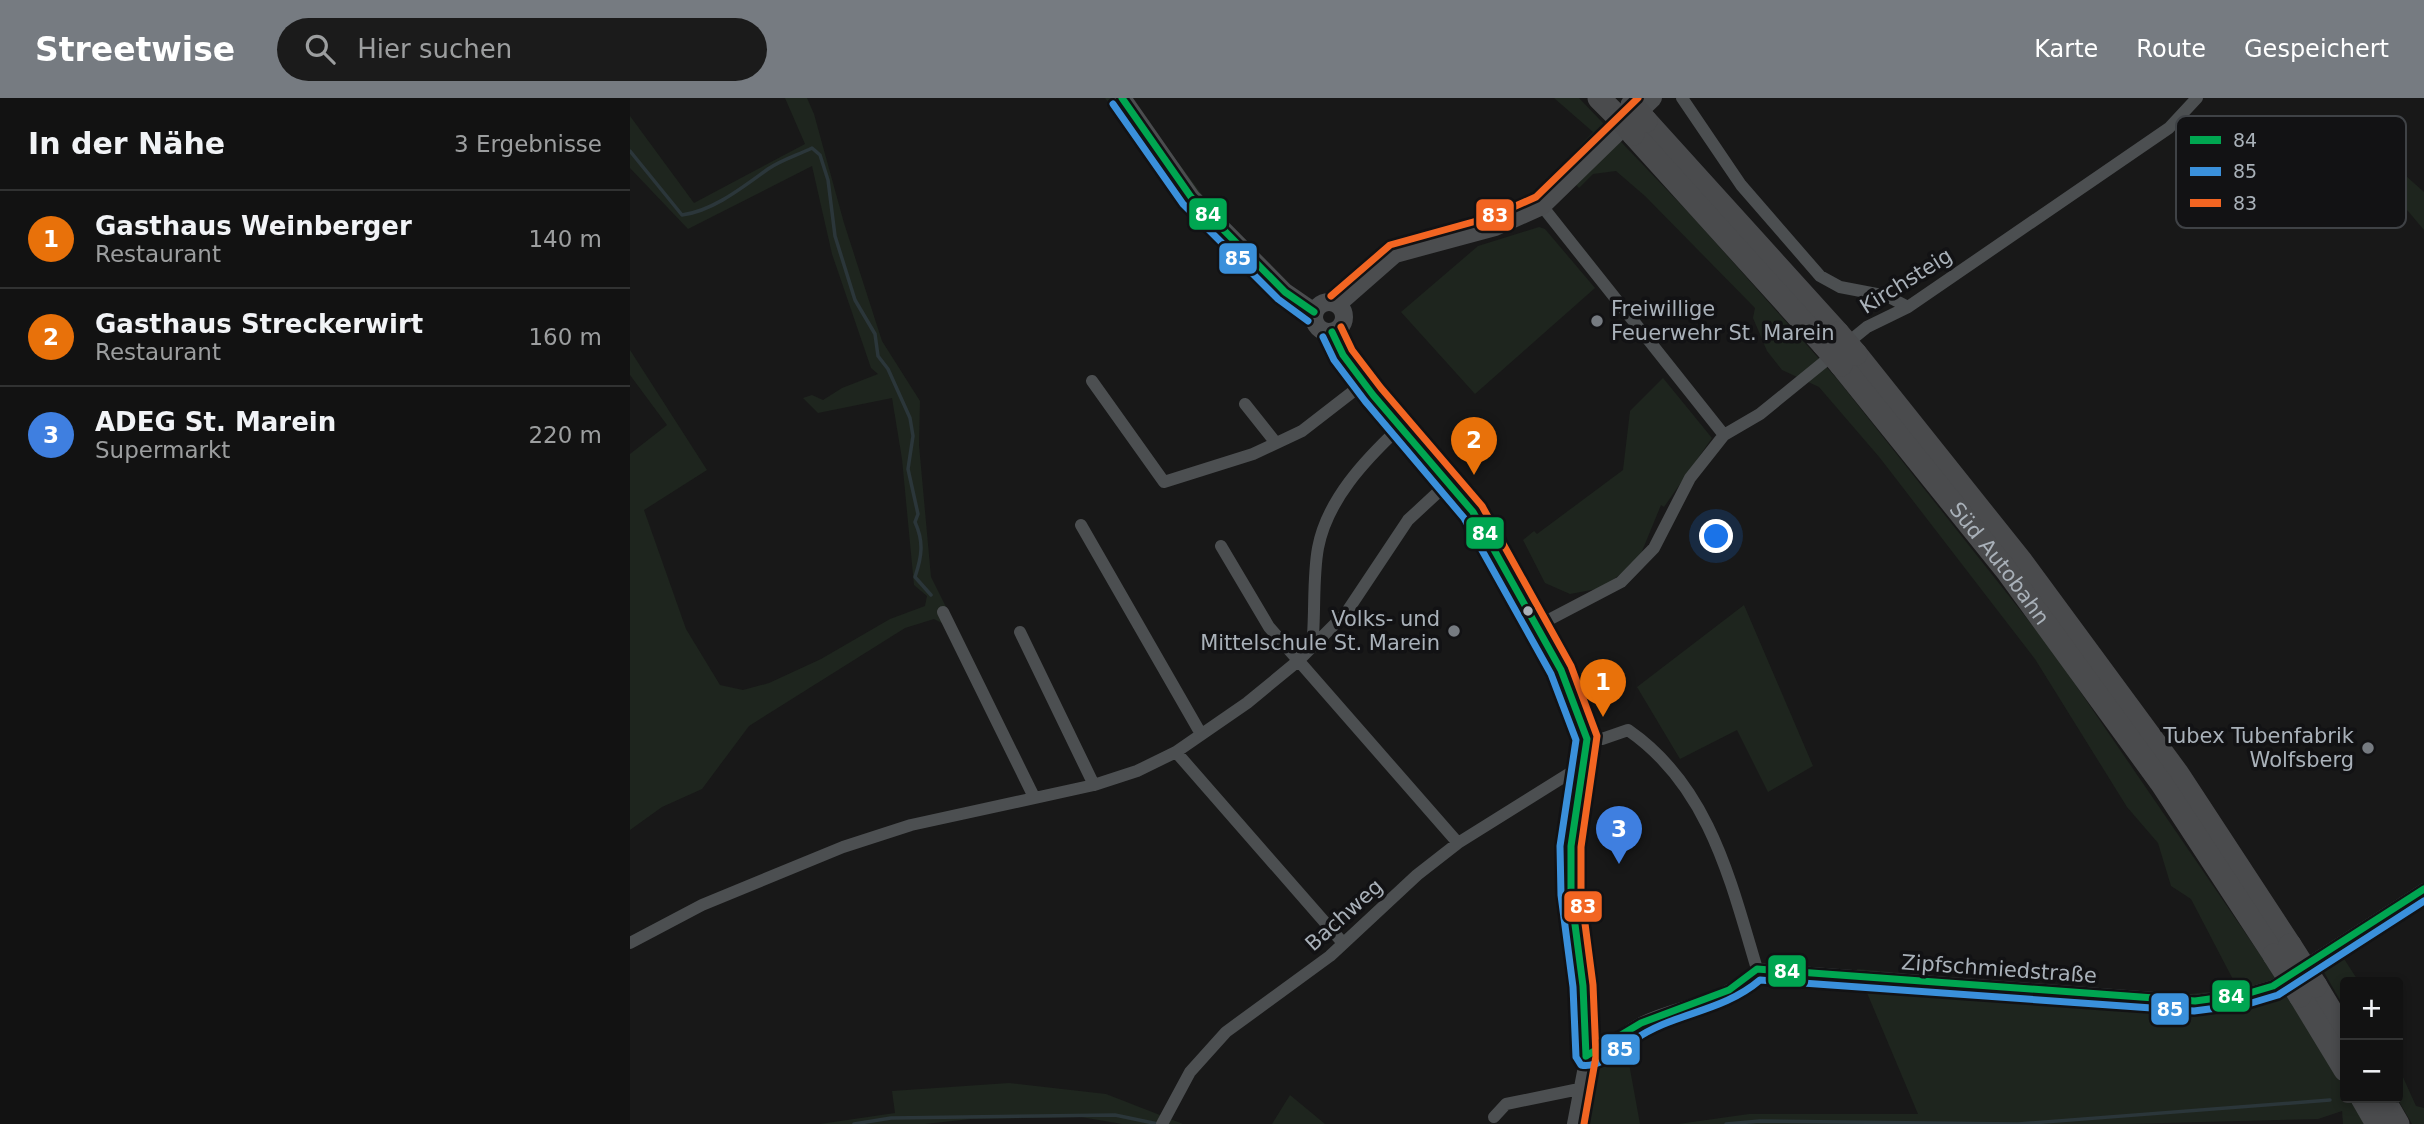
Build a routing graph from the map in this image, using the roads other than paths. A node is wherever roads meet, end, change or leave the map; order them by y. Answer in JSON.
{"nodes":[{"id":1,"x":1122,"y":98,"type":"edge"},
{"id":2,"x":1599,"y":98,"type":"edge"},
{"id":3,"x":1682,"y":98,"type":"edge"},
{"id":4,"x":2197,"y":98,"type":"edge"},
{"id":5,"x":1635,"y":112,"type":"edge"},
{"id":6,"x":2180,"y":116,"type":"edge"},
{"id":7,"x":2176,"y":120,"type":"edge"},
{"id":8,"x":1542,"y":206,"type":"junction"},
{"id":9,"x":1338,"y":304,"type":"junction"},
{"id":10,"x":1908,"y":307,"type":"junction"},
{"id":11,"x":1314,"y":312,"type":"junction"},
{"id":12,"x":1332,"y":332,"type":"junction"},
{"id":13,"x":1092,"y":381,"type":"dead end"},
{"id":14,"x":1364,"y":383,"type":"junction"},
{"id":15,"x":1245,"y":404,"type":"dead end"},
{"id":16,"x":1399,"y":428,"type":"junction"},
{"id":17,"x":1724,"y":435,"type":"junction"},
{"id":18,"x":1276,"y":443,"type":"junction"},
{"id":19,"x":1449,"y":482,"type":"junction"},
{"id":20,"x":1081,"y":525,"type":"dead end"},
{"id":21,"x":1221,"y":546,"type":"dead end"},
{"id":22,"x":943,"y":612,"type":"dead end"},
{"id":23,"x":1537,"y":626,"type":"junction"},
{"id":24,"x":1020,"y":632,"type":"dead end"},
{"id":25,"x":1316,"y":643,"type":"junction"},
{"id":26,"x":1298,"y":661,"type":"junction"},
{"id":27,"x":1201,"y":734,"type":"junction"},
{"id":28,"x":1587,"y":738,"type":"junction"},
{"id":29,"x":1176,"y":752,"type":"junction"},
{"id":30,"x":1580,"y":774,"type":"junction"},
{"id":31,"x":1094,"y":785,"type":"junction"},
{"id":32,"x":1034,"y":797,"type":"junction"},
{"id":33,"x":1458,"y":843,"type":"junction"},
{"id":34,"x":2424,"y":889,"type":"edge"},
{"id":35,"x":630,"y":943,"type":"edge"},
{"id":36,"x":1343,"y":943,"type":"junction"},
{"id":37,"x":1757,"y":969,"type":"junction"},
{"id":38,"x":2308,"y":991,"type":"junction"},
{"id":39,"x":2340,"y":1028,"type":"edge"},
{"id":40,"x":1586,"y":1056,"type":"junction"},
{"id":41,"x":2340,"y":1059,"type":"edge"},
{"id":42,"x":1579,"y":1089,"type":"junction"},
{"id":43,"x":2365,"y":1103,"type":"edge"},
{"id":44,"x":2386,"y":1103,"type":"edge"},
{"id":45,"x":1494,"y":1117,"type":"dead end"},
{"id":46,"x":1163,"y":1121,"type":"edge"},
{"id":47,"x":1573,"y":1124,"type":"edge"},
{"id":48,"x":2377,"y":1124,"type":"edge"},
{"id":49,"x":2398,"y":1124,"type":"edge"}],
"edges":[{"from":1,"to":11,"type":"main road"},
{"from":2,"to":5,"type":"highway","name":"Süd Autobahn"},
{"from":3,"to":10,"type":"street"},
{"from":4,"to":6,"type":"street","name":"Kirchsteig"},
{"from":5,"to":8,"type":"main road"},
{"from":5,"to":38,"type":"highway","name":"Süd Autobahn","bridge":true},
{"from":7,"to":10,"type":"street","name":"Kirchsteig"},
{"from":8,"to":9,"type":"main road"},
{"from":8,"to":17,"type":"street"},
{"from":9,"to":11,"type":"main road"},
{"from":9,"to":12,"type":"main road"},
{"from":10,"to":17,"type":"street","name":"Kirchsteig"},
{"from":11,"to":12,"type":"main road"},
{"from":12,"to":14,"type":"street"},
{"from":13,"to":18,"type":"street"},
{"from":14,"to":16,"type":"street"},
{"from":14,"to":18,"type":"street"},
{"from":15,"to":18,"type":"street"},
{"from":16,"to":19,"type":"street"},
{"from":16,"to":25,"type":"street"},
{"from":17,"to":23,"type":"street","name":"Kirchsteig"},
{"from":19,"to":23,"type":"street"},
{"from":19,"to":25,"type":"street"},
{"from":20,"to":27,"type":"street"},
{"from":21,"to":26,"type":"street"},
{"from":22,"to":32,"type":"street"},
{"from":23,"to":28,"type":"street"},
{"from":24,"to":31,"type":"street"},
{"from":25,"to":26,"type":"street"},
{"from":26,"to":27,"type":"street"},
{"from":26,"to":33,"type":"street"},
{"from":27,"to":29,"type":"street"},
{"from":28,"to":30,"type":"street"},
{"from":28,"to":37,"type":"street"},
{"from":29,"to":31,"type":"street"},
{"from":29,"to":36,"type":"street"},
{"from":30,"to":33,"type":"street","name":"Bachweg"},
{"from":30,"to":40,"type":"street"},
{"from":31,"to":32,"type":"street"},
{"from":32,"to":35,"type":"street"},
{"from":33,"to":36,"type":"street","name":"Bachweg"},
{"from":34,"to":37,"type":"street","name":"Zipfschmiedstraße"},
{"from":36,"to":46,"type":"street","name":"Bachweg"},
{"from":37,"to":40,"type":"street"},
{"from":38,"to":39,"type":"highway","name":"Süd Autobahn"},
{"from":38,"to":41,"type":"highway","name":"Süd Autobahn"},
{"from":40,"to":42,"type":"street"},
{"from":42,"to":45,"type":"street"},
{"from":42,"to":47,"type":"street"},
{"from":43,"to":48,"type":"highway"},
{"from":44,"to":49,"type":"highway"}]}
